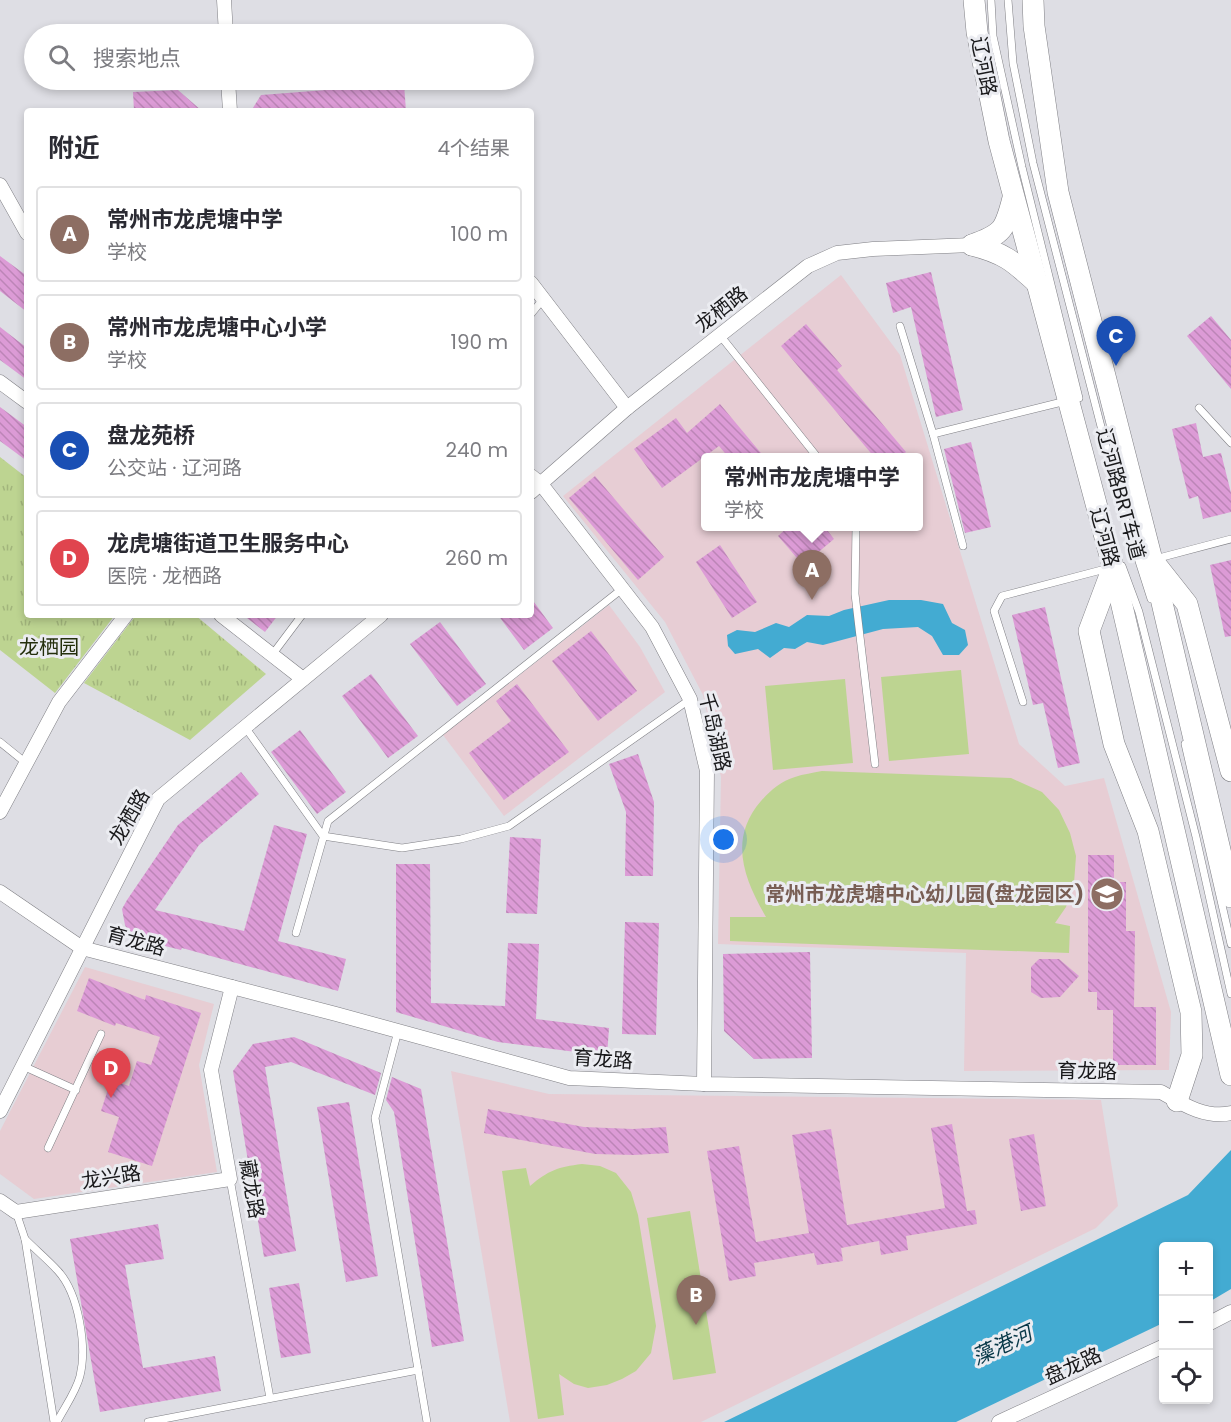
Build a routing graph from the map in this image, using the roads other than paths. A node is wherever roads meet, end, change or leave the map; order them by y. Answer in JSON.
{"nodes":[{"id":1,"x":224,"y":0,"type":"edge"},
{"id":2,"x":974,"y":0,"type":"edge"},
{"id":3,"x":991,"y":0,"type":"edge"},
{"id":4,"x":1008,"y":0,"type":"edge"},
{"id":5,"x":1034,"y":0,"type":"edge"},
{"id":6,"x":225,"y":24,"type":"edge"},
{"id":7,"x":229,"y":90,"type":"edge"},
{"id":8,"x":230,"y":108,"type":"edge"},
{"id":9,"x":0,"y":185,"type":"edge"},
{"id":10,"x":1013,"y":195,"type":"junction"},
{"id":11,"x":24,"y":228,"type":"edge"},
{"id":12,"x":972,"y":245,"type":"junction"},
{"id":13,"x":1037,"y":284,"type":"junction"},
{"id":14,"x":534,"y":286,"type":"edge"},
{"id":15,"x":544,"y":298,"type":"junction"},
{"id":16,"x":534,"y":310,"type":"edge"},
{"id":17,"x":900,"y":327,"type":"dead end"},
{"id":18,"x":719,"y":334,"type":"junction"},
{"id":19,"x":0,"y":382,"type":"edge"},
{"id":20,"x":24,"y":400,"type":"edge"},
{"id":21,"x":1074,"y":403,"type":"junction"},
{"id":22,"x":627,"y":408,"type":"junction"},
{"id":23,"x":1199,"y":408,"type":"dead end"},
{"id":24,"x":933,"y":434,"type":"junction"},
{"id":25,"x":1230,"y":440,"type":"edge"},
{"id":26,"x":814,"y":453,"type":"edge"},
{"id":27,"x":1099,"y":483,"type":"dead end"},
{"id":28,"x":534,"y":484,"type":"edge"},
{"id":29,"x":856,"y":531,"type":"edge"},
{"id":30,"x":1113,"y":537,"type":"dead end"},
{"id":31,"x":1231,"y":539,"type":"edge"},
{"id":32,"x":963,"y":546,"type":"dead end"},
{"id":33,"x":1146,"y":561,"type":"junction"},
{"id":34,"x":1118,"y":563,"type":"junction"},
{"id":35,"x":622,"y":589,"type":"junction"},
{"id":36,"x":1153,"y":607,"type":"dead end"},
{"id":37,"x":124,"y":618,"type":"edge"},
{"id":38,"x":225,"y":618,"type":"edge"},
{"id":39,"x":300,"y":618,"type":"edge"},
{"id":40,"x":377,"y":618,"type":"edge"},
{"id":41,"x":272,"y":655,"type":"junction"},
{"id":42,"x":303,"y":679,"type":"junction"},
{"id":43,"x":690,"y":699,"type":"junction"},
{"id":44,"x":1023,"y":702,"type":"dead end"},
{"id":45,"x":244,"y":727,"type":"junction"},
{"id":46,"x":1182,"y":732,"type":"dead end"},
{"id":47,"x":0,"y":742,"type":"edge"},
{"id":48,"x":26,"y":763,"type":"junction"},
{"id":49,"x":875,"y":764,"type":"dead end"},
{"id":50,"x":1231,"y":771,"type":"edge"},
{"id":51,"x":0,"y":812,"type":"edge"},
{"id":52,"x":323,"y":836,"type":"junction"},
{"id":53,"x":0,"y":892,"type":"edge"},
{"id":54,"x":1231,"y":897,"type":"edge"},
{"id":55,"x":296,"y":933,"type":"dead end"},
{"id":56,"x":1231,"y":944,"type":"edge"},
{"id":57,"x":82,"y":948,"type":"junction"},
{"id":58,"x":232,"y":987,"type":"junction"},
{"id":59,"x":1231,"y":994,"type":"edge"},
{"id":60,"x":398,"y":1031,"type":"junction"},
{"id":61,"x":101,"y":1034,"type":"dead end"},
{"id":62,"x":23,"y":1066,"type":"junction"},
{"id":63,"x":1231,"y":1075,"type":"edge"},
{"id":64,"x":704,"y":1084,"type":"junction"},
{"id":65,"x":76,"y":1090,"type":"junction"},
{"id":66,"x":1178,"y":1101,"type":"junction"},
{"id":67,"x":0,"y":1111,"type":"edge"},
{"id":68,"x":1231,"y":1113,"type":"edge"},
{"id":69,"x":48,"y":1148,"type":"dead end"},
{"id":70,"x":230,"y":1179,"type":"junction"},
{"id":71,"x":0,"y":1201,"type":"edge"},
{"id":72,"x":16,"y":1212,"type":"junction"},
{"id":73,"x":25,"y":1239,"type":"junction"},
{"id":74,"x":1231,"y":1312,"type":"edge"},
{"id":75,"x":1213,"y":1322,"type":"edge"},
{"id":76,"x":1159,"y":1348,"type":"edge"},
{"id":77,"x":418,"y":1370,"type":"junction"},
{"id":78,"x":270,"y":1398,"type":"junction"},
{"id":79,"x":56,"y":1422,"type":"edge"},
{"id":80,"x":148,"y":1422,"type":"edge"},
{"id":81,"x":427,"y":1422,"type":"edge"},
{"id":82,"x":999,"y":1422,"type":"edge"}],
"edges":[{"from":1,"to":6,"type":"street"},
{"from":2,"to":10,"type":"main road","name":"辽河路"},
{"from":3,"to":21,"type":"lane"},
{"from":4,"to":33,"type":"lane","name":"辽河路BRT车道"},
{"from":5,"to":33,"type":"main road","name":"辽河路"},
{"from":7,"to":8,"type":"street"},
{"from":9,"to":11,"type":"street"},
{"from":10,"to":12,"type":"main road"},
{"from":10,"to":13,"type":"main road","name":"辽河路"},
{"from":12,"to":13,"type":"main road"},
{"from":12,"to":18,"type":"street","name":"龙栖路"},
{"from":13,"to":21,"type":"main road","name":"辽河路"},
{"from":14,"to":15,"type":"street"},
{"from":15,"to":16,"type":"lane"},
{"from":15,"to":22,"type":"street"},
{"from":17,"to":24,"type":"lane"},
{"from":18,"to":22,"type":"street","name":"龙栖路"},
{"from":18,"to":26,"type":"lane"},
{"from":19,"to":20,"type":"street"},
{"from":21,"to":24,"type":"lane"},
{"from":21,"to":34,"type":"main road","name":"辽河路"},
{"from":22,"to":28,"type":"street","name":"龙栖路"},
{"from":23,"to":25,"type":"lane"},
{"from":24,"to":32,"type":"lane"},
{"from":27,"to":30,"type":"lane","name":"辽河路BRT车道"},
{"from":28,"to":35,"type":"street","name":"千岛湖路"},
{"from":29,"to":49,"type":"lane"},
{"from":31,"to":33,"type":"lane"},
{"from":33,"to":34,"type":"lane"},
{"from":33,"to":36,"type":"lane","name":"辽河路BRT车道"},
{"from":33,"to":50,"type":"main road"},
{"from":33,"to":54,"type":"main road","name":"辽河路"},
{"from":34,"to":44,"type":"lane"},
{"from":34,"to":59,"type":"lane","name":"辽河路BRT车道"},
{"from":34,"to":63,"type":"main road","name":"辽河路"},
{"from":34,"to":66,"type":"main road"},
{"from":35,"to":43,"type":"street","name":"千岛湖路"},
{"from":35,"to":52,"type":"lane"},
{"from":37,"to":48,"type":"street"},
{"from":38,"to":41,"type":"street"},
{"from":39,"to":41,"type":"lane"},
{"from":40,"to":42,"type":"street","name":"龙栖路"},
{"from":41,"to":42,"type":"street"},
{"from":42,"to":45,"type":"street","name":"龙栖路"},
{"from":43,"to":52,"type":"lane"},
{"from":43,"to":64,"type":"street","name":"千岛湖路"},
{"from":45,"to":52,"type":"lane"},
{"from":45,"to":57,"type":"street","name":"龙栖路"},
{"from":46,"to":56,"type":"lane"},
{"from":47,"to":48,"type":"lane"},
{"from":48,"to":51,"type":"street"},
{"from":52,"to":55,"type":"lane"},
{"from":53,"to":57,"type":"street","name":"育龙路"},
{"from":57,"to":58,"type":"street","name":"育龙路"},
{"from":57,"to":62,"type":"street","name":"龙栖路"},
{"from":58,"to":60,"type":"street","name":"育龙路"},
{"from":58,"to":70,"type":"street","name":"藏龙路"},
{"from":60,"to":64,"type":"street","name":"育龙路"},
{"from":60,"to":77,"type":"lane"},
{"from":61,"to":65,"type":"lane"},
{"from":62,"to":65,"type":"lane"},
{"from":62,"to":67,"type":"street","name":"龙栖路"},
{"from":64,"to":66,"type":"street","name":"育龙路"},
{"from":65,"to":69,"type":"lane"},
{"from":66,"to":68,"type":"street","name":"育龙路"},
{"from":70,"to":72,"type":"street","name":"龙兴路"},
{"from":70,"to":78,"type":"lane","name":"藏龙路"},
{"from":71,"to":72,"type":"street"},
{"from":72,"to":73,"type":"lane"},
{"from":73,"to":79,"type":"lane"},
{"from":73,"to":79,"type":"lane"},
{"from":74,"to":75,"type":"street"},
{"from":76,"to":82,"type":"street","name":"盘龙路"},
{"from":77,"to":78,"type":"lane"},
{"from":77,"to":81,"type":"lane"},
{"from":78,"to":80,"type":"lane"}]}
